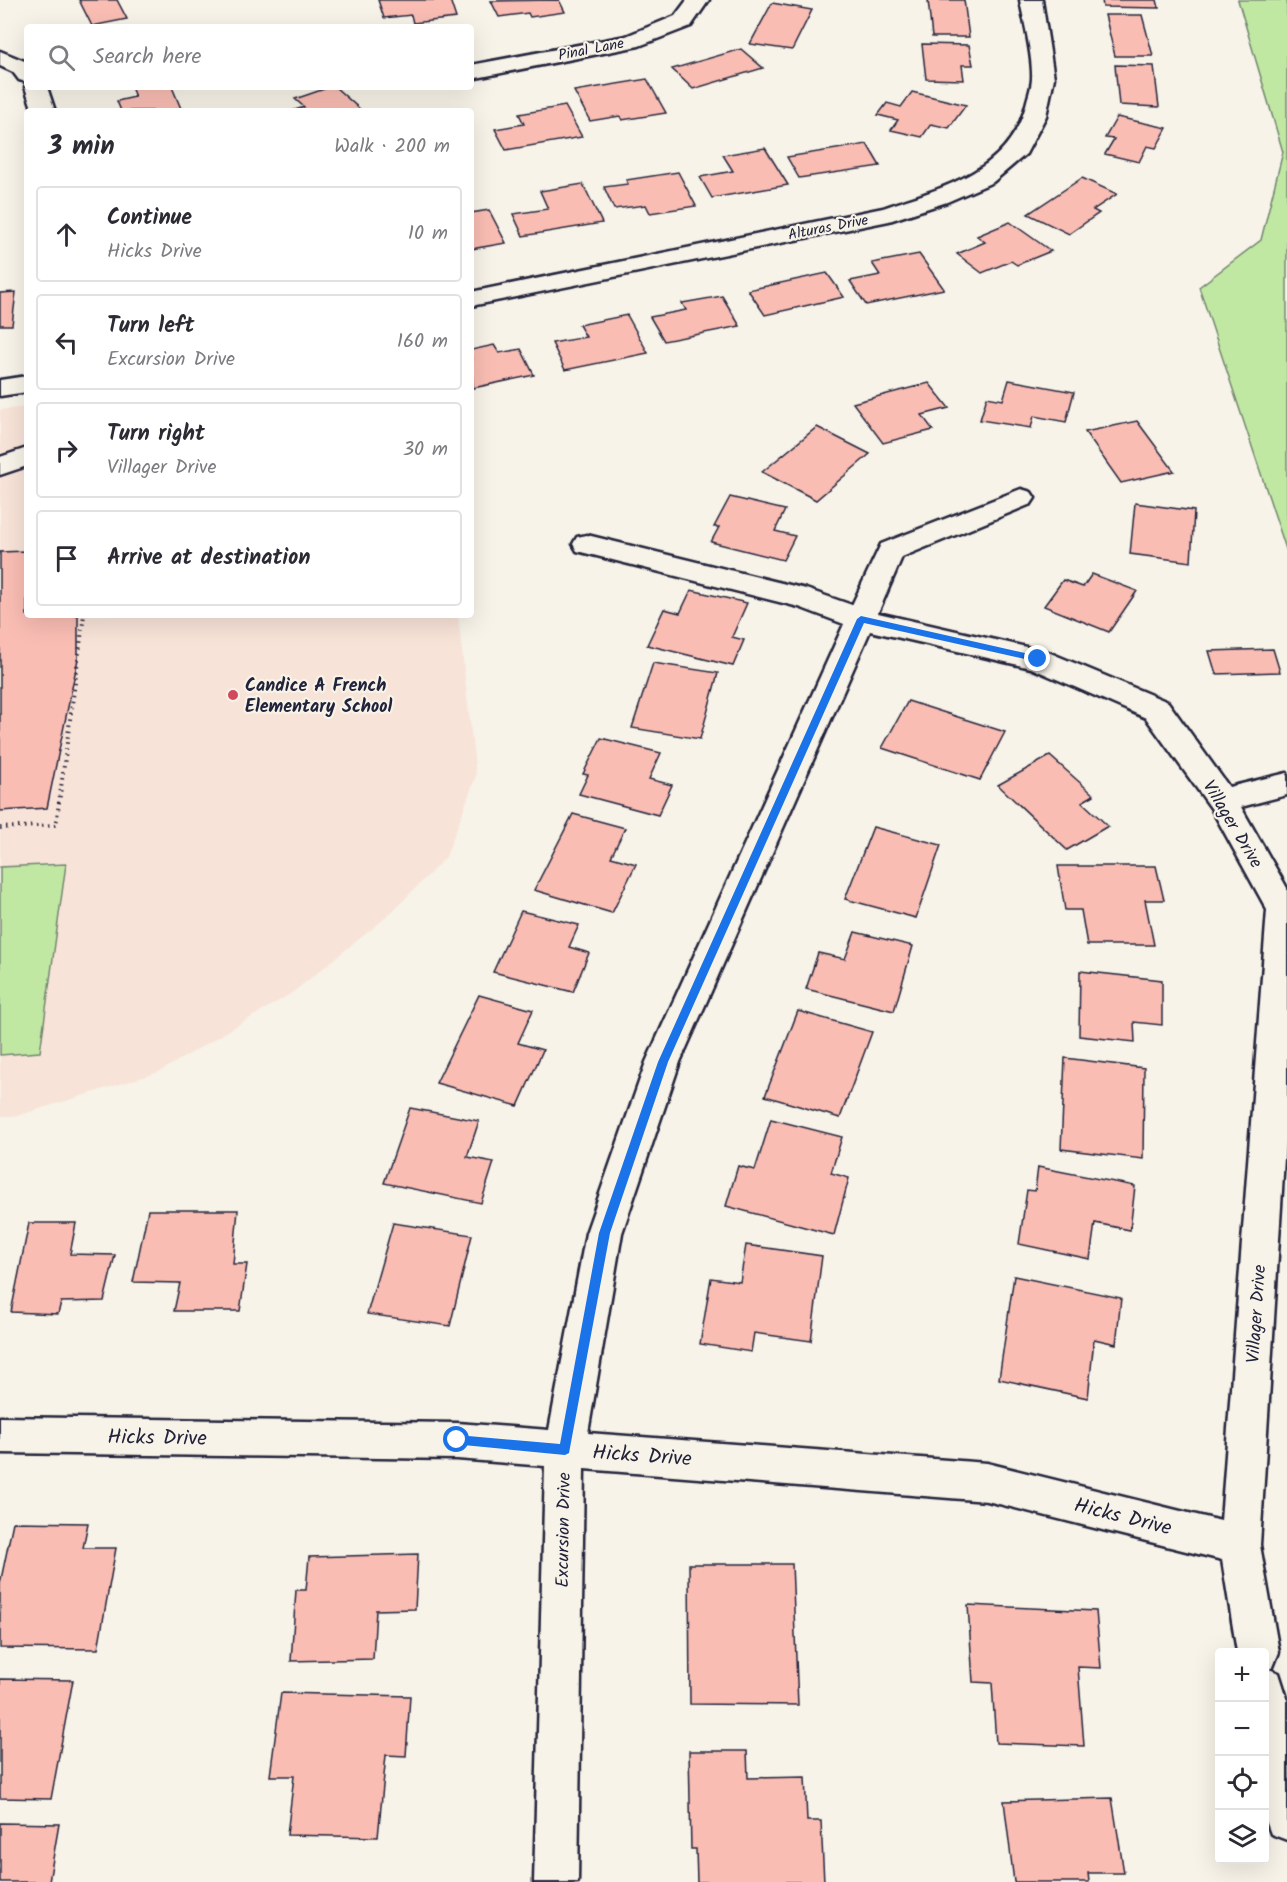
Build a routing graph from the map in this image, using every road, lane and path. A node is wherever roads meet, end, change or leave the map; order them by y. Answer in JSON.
{"nodes":[{"id":1,"x":698,"y":0,"type":"edge"},
{"id":2,"x":1031,"y":0,"type":"edge"},
{"id":3,"x":0,"y":58,"type":"edge"},
{"id":4,"x":24,"y":71,"type":"edge"},
{"id":5,"x":474,"y":71,"type":"edge"},
{"id":6,"x":37,"y":90,"type":"edge"},
{"id":7,"x":43,"y":108,"type":"edge"},
{"id":8,"x":474,"y":298,"type":"edge"},
{"id":9,"x":24,"y":384,"type":"edge"},
{"id":10,"x":0,"y":388,"type":"edge"},
{"id":11,"x":24,"y":458,"type":"edge"},
{"id":12,"x":0,"y":466,"type":"edge"},
{"id":13,"x":1021,"y":498,"type":"dead end"},
{"id":14,"x":587,"y":544,"type":"dead end"},
{"id":15,"x":84,"y":618,"type":"edge"},
{"id":16,"x":861,"y":619,"type":"junction"},
{"id":17,"x":1287,"y":784,"type":"edge"},
{"id":18,"x":1222,"y":800,"type":"junction"},
{"id":19,"x":0,"y":828,"type":"edge"},
{"id":20,"x":0,"y":1435,"type":"edge"},
{"id":21,"x":565,"y":1449,"type":"junction"},
{"id":22,"x":1240,"y":1545,"type":"junction"},
{"id":23,"x":1257,"y":1648,"type":"edge"},
{"id":24,"x":1266,"y":1702,"type":"edge"},
{"id":25,"x":1287,"y":1818,"type":"edge"},
{"id":26,"x":556,"y":1882,"type":"edge"}],
"edges":[{"from":1,"to":5,"type":"street","name":"Pinal Lane"},
{"from":2,"to":8,"type":"street","name":"Alturas Drive"},
{"from":3,"to":4,"type":"street"},
{"from":6,"to":7,"type":"street"},
{"from":9,"to":10,"type":"street"},
{"from":11,"to":12,"type":"street"},
{"from":13,"to":16,"type":"street","name":"Excursion Drive"},
{"from":14,"to":16,"type":"street","name":"Villager Drive"},
{"from":15,"to":19,"type":"path"},
{"from":16,"to":18,"type":"street","name":"Villager Drive"},
{"from":16,"to":21,"type":"street","name":"Excursion Drive"},
{"from":17,"to":18,"type":"street"},
{"from":18,"to":22,"type":"street","name":"Villager Drive"},
{"from":20,"to":21,"type":"street","name":"Hicks Drive"},
{"from":21,"to":22,"type":"street","name":"Hicks Drive"},
{"from":21,"to":26,"type":"street","name":"Excursion Drive"},
{"from":22,"to":23,"type":"street","name":"Villager Drive"},
{"from":24,"to":25,"type":"street"}]}
